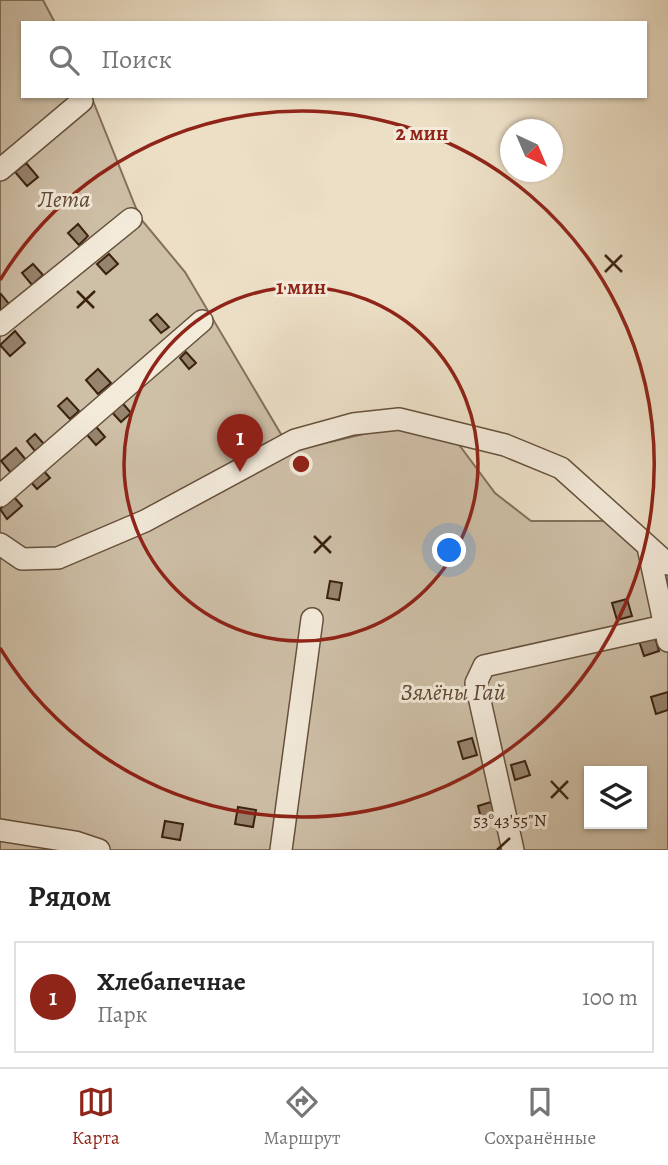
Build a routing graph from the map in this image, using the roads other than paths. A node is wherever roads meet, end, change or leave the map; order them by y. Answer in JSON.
{"nodes":[{"id":1,"x":82,"y":101,"type":"dead end"},
{"id":2,"x":0,"y":170,"type":"edge"},
{"id":3,"x":131,"y":219,"type":"dead end"},
{"id":4,"x":202,"y":321,"type":"dead end"},
{"id":5,"x":0,"y":325,"type":"edge"},
{"id":6,"x":0,"y":496,"type":"edge"},
{"id":7,"x":0,"y":544,"type":"edge"},
{"id":8,"x":648,"y":547,"type":"junction"},
{"id":9,"x":668,"y":564,"type":"edge"},
{"id":10,"x":312,"y":619,"type":"dead end"},
{"id":11,"x":667,"y":629,"type":"edge"},
{"id":12,"x":0,"y":831,"type":"edge"},
{"id":13,"x":25,"y":842,"type":"edge"},
{"id":14,"x":99,"y":850,"type":"edge"},
{"id":15,"x":281,"y":850,"type":"edge"},
{"id":16,"x":513,"y":850,"type":"edge"}],
"edges":[{"from":1,"to":2,"type":"street"},
{"from":3,"to":5,"type":"street"},
{"from":4,"to":6,"type":"street"},
{"from":7,"to":8,"type":"street"},
{"from":8,"to":9,"type":"street"},
{"from":8,"to":11,"type":"street"},
{"from":10,"to":15,"type":"street"},
{"from":11,"to":16,"type":"street"},
{"from":12,"to":13,"type":"street"},
{"from":13,"to":14,"type":"street"}]}
